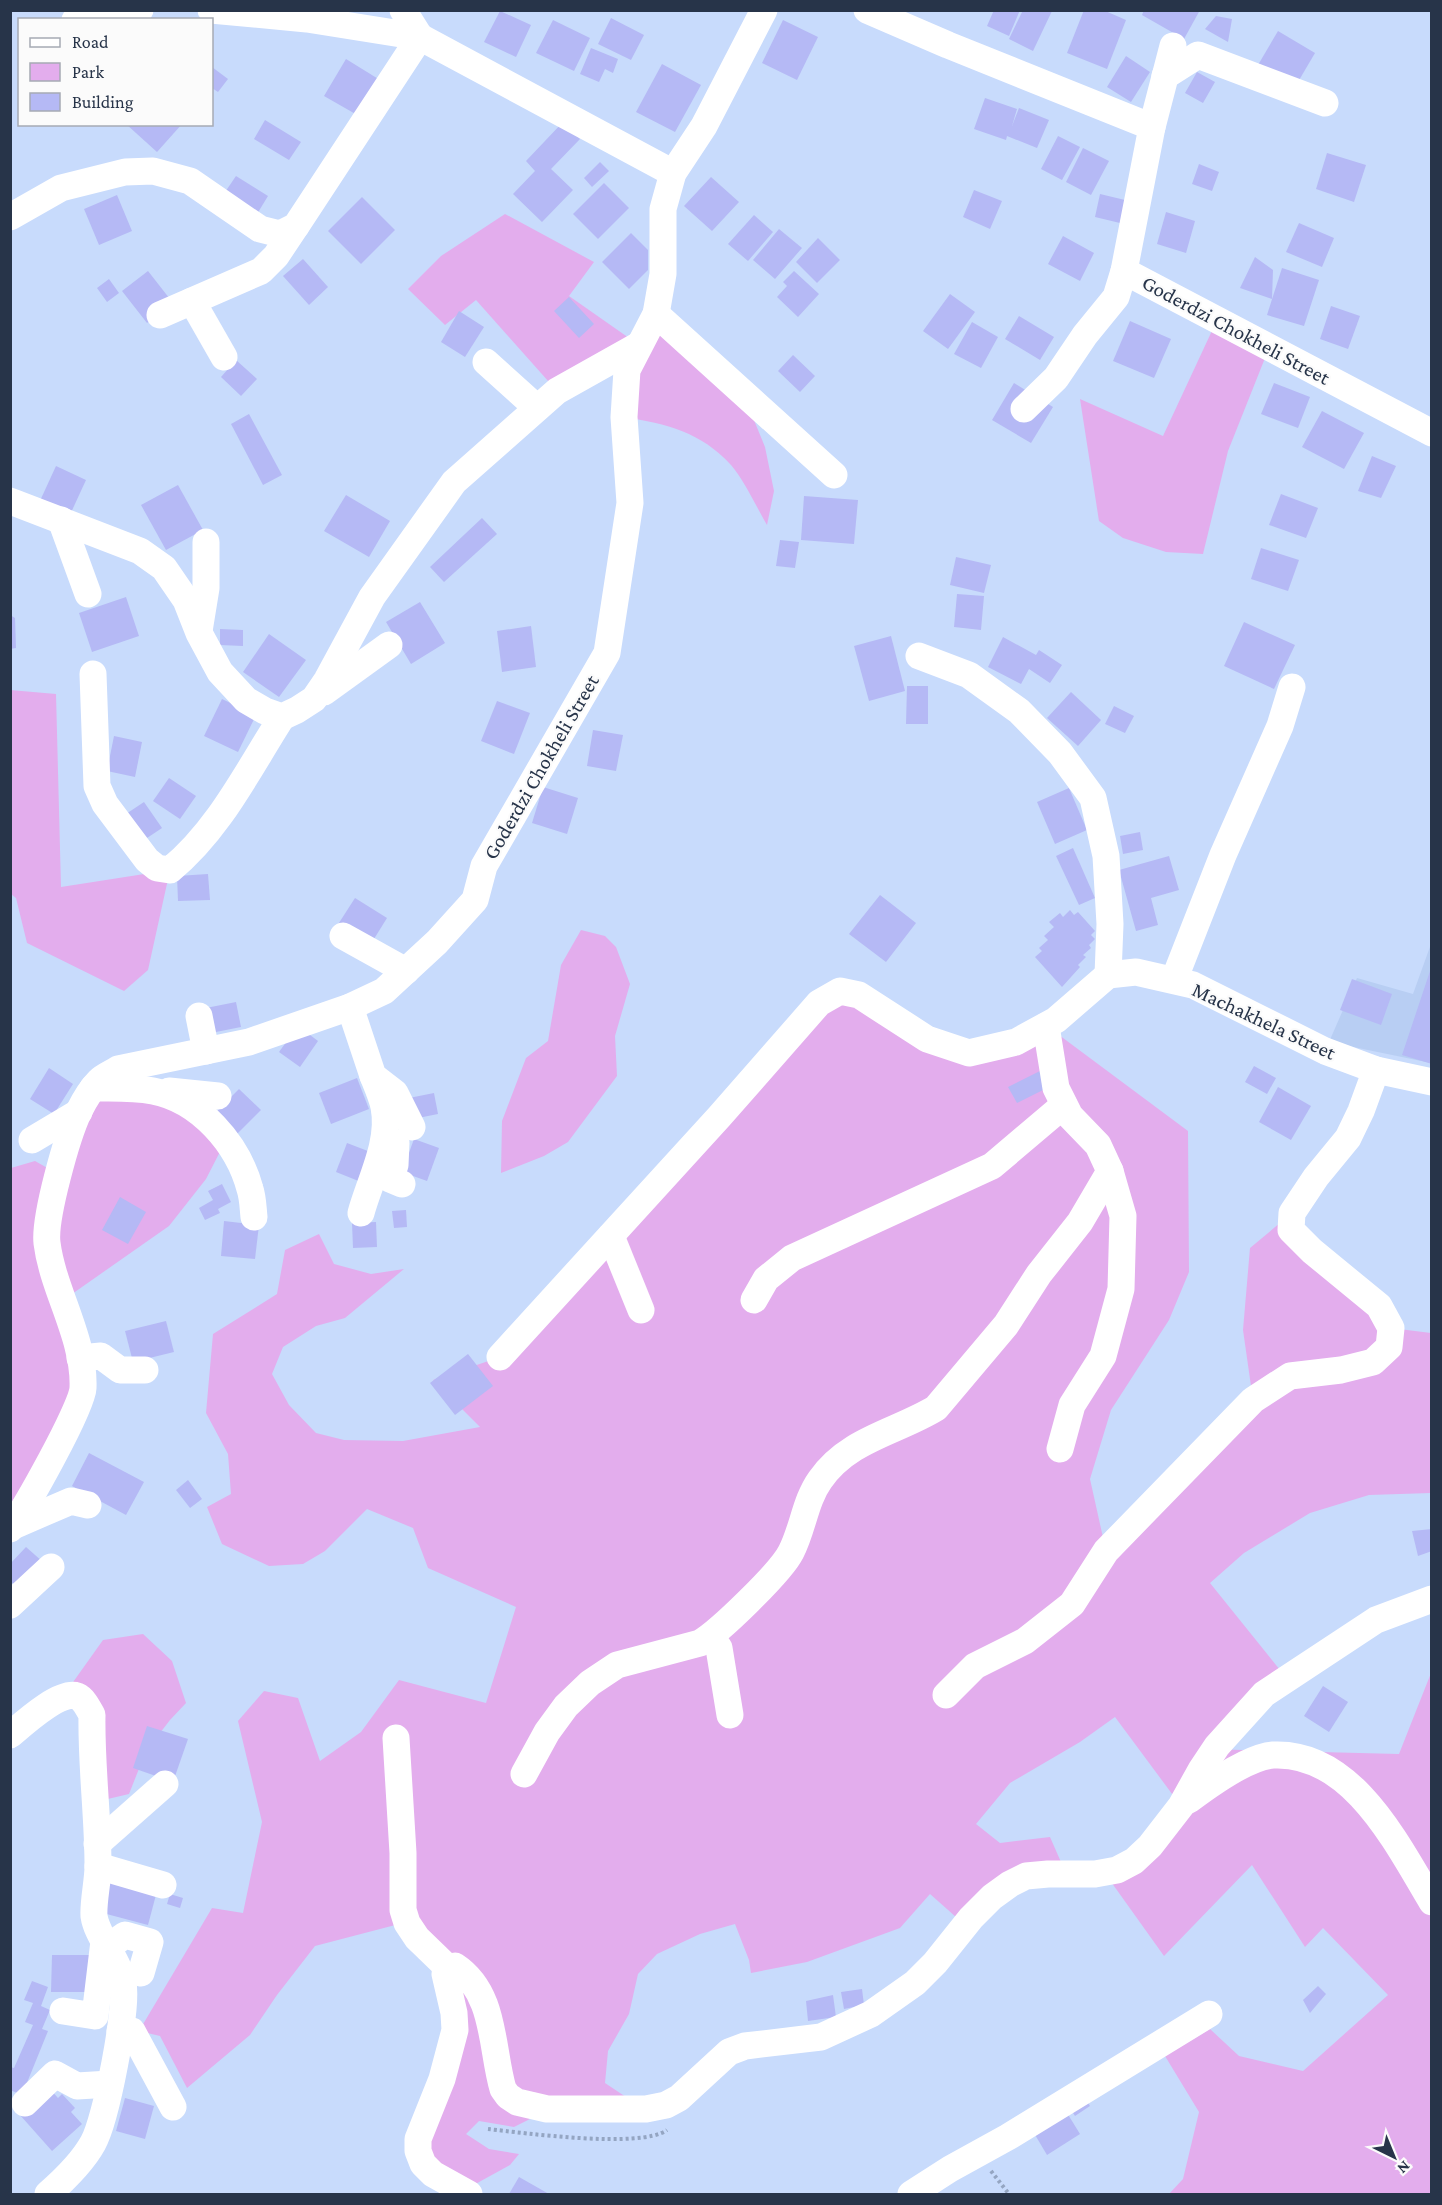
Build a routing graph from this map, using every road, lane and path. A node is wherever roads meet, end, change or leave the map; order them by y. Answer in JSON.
{"nodes":[{"id":1,"x":140,"y":10,"type":"edge"},
{"id":2,"x":211,"y":10,"type":"edge"},
{"id":3,"x":402,"y":10,"type":"edge"},
{"id":4,"x":764,"y":10,"type":"edge"},
{"id":5,"x":867,"y":10,"type":"edge"},
{"id":6,"x":88,"y":18,"type":"edge"},
{"id":7,"x":420,"y":37,"type":"junction"},
{"id":8,"x":1173,"y":46,"type":"dead end"},
{"id":9,"x":1165,"y":76,"type":"junction"},
{"id":10,"x":1325,"y":103,"type":"dead end"},
{"id":11,"x":1152,"y":127,"type":"junction"},
{"id":12,"x":673,"y":173,"type":"junction"},
{"id":13,"x":10,"y":217,"type":"edge"},
{"id":14,"x":296,"y":226,"type":"junction"},
{"id":15,"x":1124,"y":271,"type":"junction"},
{"id":16,"x":192,"y":301,"type":"junction"},
{"id":17,"x":656,"y":314,"type":"junction"},
{"id":18,"x":159,"y":315,"type":"dead end"},
{"id":19,"x":639,"y":345,"type":"junction"},
{"id":20,"x":224,"y":357,"type":"dead end"},
{"id":21,"x":486,"y":362,"type":"dead end"},
{"id":22,"x":537,"y":408,"type":"junction"},
{"id":23,"x":1024,"y":409,"type":"dead end"},
{"id":24,"x":1431,"y":433,"type":"edge"},
{"id":25,"x":834,"y":475,"type":"dead end"},
{"id":26,"x":10,"y":501,"type":"edge"},
{"id":27,"x":61,"y":520,"type":"junction"},
{"id":28,"x":206,"y":542,"type":"dead end"},
{"id":29,"x":88,"y":594,"type":"dead end"},
{"id":30,"x":199,"y":633,"type":"junction"},
{"id":31,"x":388,"y":645,"type":"dead end"},
{"id":32,"x":919,"y":656,"type":"dead end"},
{"id":33,"x":93,"y":674,"type":"dead end"},
{"id":34,"x":1292,"y":687,"type":"dead end"},
{"id":35,"x":314,"y":699,"type":"junction"},
{"id":36,"x":282,"y":717,"type":"junction"},
{"id":37,"x":343,"y":936,"type":"dead end"},
{"id":38,"x":406,"y":971,"type":"junction"},
{"id":39,"x":1108,"y":975,"type":"junction"},
{"id":40,"x":1174,"y":980,"type":"junction"},
{"id":41,"x":350,"y":1007,"type":"junction"},
{"id":42,"x":199,"y":1016,"type":"dead end"},
{"id":43,"x":1046,"y":1026,"type":"junction"},
{"id":44,"x":206,"y":1051,"type":"junction"},
{"id":45,"x":1376,"y":1071,"type":"junction"},
{"id":46,"x":373,"y":1076,"type":"junction"},
{"id":47,"x":1431,"y":1082,"type":"edge"},
{"id":48,"x":93,"y":1088,"type":"junction"},
{"id":49,"x":156,"y":1092,"type":"junction"},
{"id":50,"x":218,"y":1096,"type":"dead end"},
{"id":51,"x":1064,"y":1105,"type":"junction"},
{"id":52,"x":384,"y":1107,"type":"junction"},
{"id":53,"x":79,"y":1112,"type":"junction"},
{"id":54,"x":412,"y":1127,"type":"dead end"},
{"id":55,"x":32,"y":1140,"type":"dead end"},
{"id":56,"x":1110,"y":1171,"type":"junction"},
{"id":57,"x":402,"y":1184,"type":"dead end"},
{"id":58,"x":361,"y":1213,"type":"dead end"},
{"id":59,"x":254,"y":1217,"type":"dead end"},
{"id":60,"x":611,"y":1236,"type":"junction"},
{"id":61,"x":754,"y":1300,"type":"dead end"},
{"id":62,"x":641,"y":1310,"type":"dead end"},
{"id":63,"x":500,"y":1357,"type":"dead end"},
{"id":64,"x":80,"y":1358,"type":"junction"},
{"id":65,"x":145,"y":1370,"type":"dead end"},
{"id":66,"x":1060,"y":1449,"type":"dead end"},
{"id":67,"x":88,"y":1505,"type":"dead end"},
{"id":68,"x":12,"y":1528,"type":"edge"},
{"id":69,"x":51,"y":1567,"type":"dead end"},
{"id":70,"x":1431,"y":1599,"type":"edge"},
{"id":71,"x":10,"y":1605,"type":"edge"},
{"id":72,"x":711,"y":1637,"type":"junction"},
{"id":73,"x":946,"y":1695,"type":"dead end"},
{"id":74,"x":730,"y":1715,"type":"dead end"},
{"id":75,"x":10,"y":1734,"type":"edge"},
{"id":76,"x":396,"y":1738,"type":"dead end"},
{"id":77,"x":524,"y":1774,"type":"dead end"},
{"id":78,"x":165,"y":1784,"type":"dead end"},
{"id":79,"x":1181,"y":1806,"type":"junction"},
{"id":80,"x":97,"y":1855,"type":"junction"},
{"id":81,"x":163,"y":1885,"type":"dead end"},
{"id":82,"x":1431,"y":1902,"type":"edge"},
{"id":83,"x":106,"y":1943,"type":"junction"},
{"id":84,"x":448,"y":1968,"type":"junction"},
{"id":85,"x":141,"y":1973,"type":"dead end"},
{"id":86,"x":63,"y":2011,"type":"dead end"},
{"id":87,"x":1209,"y":2014,"type":"dead end"},
{"id":88,"x":120,"y":2031,"type":"junction"},
{"id":89,"x":110,"y":2084,"type":"junction"},
{"id":90,"x":25,"y":2103,"type":"dead end"},
{"id":91,"x":172,"y":2107,"type":"dead end"},
{"id":92,"x":48,"y":2194,"type":"edge"},
{"id":93,"x":469,"y":2194,"type":"edge"},
{"id":94,"x":491,"y":2194,"type":"edge"},
{"id":95,"x":911,"y":2194,"type":"edge"}],
"edges":[{"from":1,"to":6,"type":"street"},
{"from":2,"to":7,"type":"street"},
{"from":3,"to":7,"type":"street"},
{"from":4,"to":12,"type":"street","name":"Goderdzi Chokheli Street"},
{"from":5,"to":11,"type":"street"},
{"from":7,"to":12,"type":"street"},
{"from":7,"to":14,"type":"street"},
{"from":8,"to":9,"type":"street","name":"Goderdzi Chokheli Street"},
{"from":9,"to":10,"type":"street"},
{"from":9,"to":11,"type":"street","name":"Goderdzi Chokheli Street"},
{"from":11,"to":15,"type":"street","name":"Goderdzi Chokheli Street"},
{"from":12,"to":17,"type":"street","name":"Goderdzi Chokheli Street"},
{"from":13,"to":14,"type":"street"},
{"from":14,"to":16,"type":"street"},
{"from":15,"to":23,"type":"street"},
{"from":15,"to":24,"type":"street","name":"Goderdzi Chokheli Street"},
{"from":16,"to":18,"type":"street"},
{"from":16,"to":20,"type":"street"},
{"from":17,"to":19,"type":"street","name":"Goderdzi Chokheli Street"},
{"from":17,"to":25,"type":"street"},
{"from":19,"to":22,"type":"street"},
{"from":19,"to":38,"type":"street","name":"Goderdzi Chokheli Street"},
{"from":21,"to":22,"type":"street"},
{"from":22,"to":35,"type":"street"},
{"from":26,"to":27,"type":"street"},
{"from":27,"to":29,"type":"street"},
{"from":27,"to":30,"type":"street"},
{"from":28,"to":30,"type":"street"},
{"from":30,"to":36,"type":"street"},
{"from":31,"to":35,"type":"street"},
{"from":32,"to":39,"type":"street"},
{"from":33,"to":36,"type":"street"},
{"from":34,"to":40,"type":"street"},
{"from":35,"to":36,"type":"street"},
{"from":37,"to":38,"type":"street"},
{"from":38,"to":41,"type":"street","name":"Goderdzi Chokheli Street"},
{"from":39,"to":40,"type":"street","name":"Machakhela Street"},
{"from":39,"to":43,"type":"street"},
{"from":40,"to":45,"type":"street","name":"Machakhela Street"},
{"from":41,"to":44,"type":"street","name":"Goderdzi Chokheli Street"},
{"from":41,"to":46,"type":"street"},
{"from":42,"to":44,"type":"street"},
{"from":43,"to":51,"type":"street"},
{"from":43,"to":60,"type":"street"},
{"from":44,"to":48,"type":"street","name":"Goderdzi Chokheli Street"},
{"from":45,"to":47,"type":"street","name":"Machakhela Street"},
{"from":45,"to":73,"type":"street"},
{"from":46,"to":52,"type":"street"},
{"from":46,"to":54,"type":"street"},
{"from":48,"to":49,"type":"street"},
{"from":48,"to":53,"type":"street","name":"Goderdzi Chokheli Street"},
{"from":49,"to":50,"type":"street"},
{"from":49,"to":59,"type":"street"},
{"from":51,"to":56,"type":"street"},
{"from":51,"to":61,"type":"street"},
{"from":52,"to":57,"type":"street"},
{"from":52,"to":58,"type":"street"},
{"from":53,"to":55,"type":"street"},
{"from":53,"to":64,"type":"street","name":"Goderdzi Chokheli Street"},
{"from":56,"to":66,"type":"street"},
{"from":56,"to":72,"type":"street"},
{"from":60,"to":62,"type":"street"},
{"from":60,"to":63,"type":"street"},
{"from":64,"to":65,"type":"street"},
{"from":64,"to":68,"type":"street","name":"Goderdzi Chokheli Street"},
{"from":67,"to":68,"type":"street"},
{"from":69,"to":71,"type":"street"},
{"from":70,"to":79,"type":"street"},
{"from":72,"to":74,"type":"street"},
{"from":72,"to":77,"type":"street"},
{"from":75,"to":80,"type":"street"},
{"from":76,"to":84,"type":"street"},
{"from":78,"to":80,"type":"street"},
{"from":79,"to":82,"type":"street"},
{"from":79,"to":84,"type":"street"},
{"from":80,"to":81,"type":"street"},
{"from":80,"to":83,"type":"street"},
{"from":83,"to":85,"type":"street"},
{"from":83,"to":86,"type":"street"},
{"from":83,"to":88,"type":"street"},
{"from":84,"to":93,"type":"street"},
{"from":87,"to":95,"type":"street"},
{"from":88,"to":89,"type":"street"},
{"from":88,"to":91,"type":"street"},
{"from":89,"to":90,"type":"street"},
{"from":89,"to":92,"type":"street"},
{"from":93,"to":94,"type":"street"}]}
